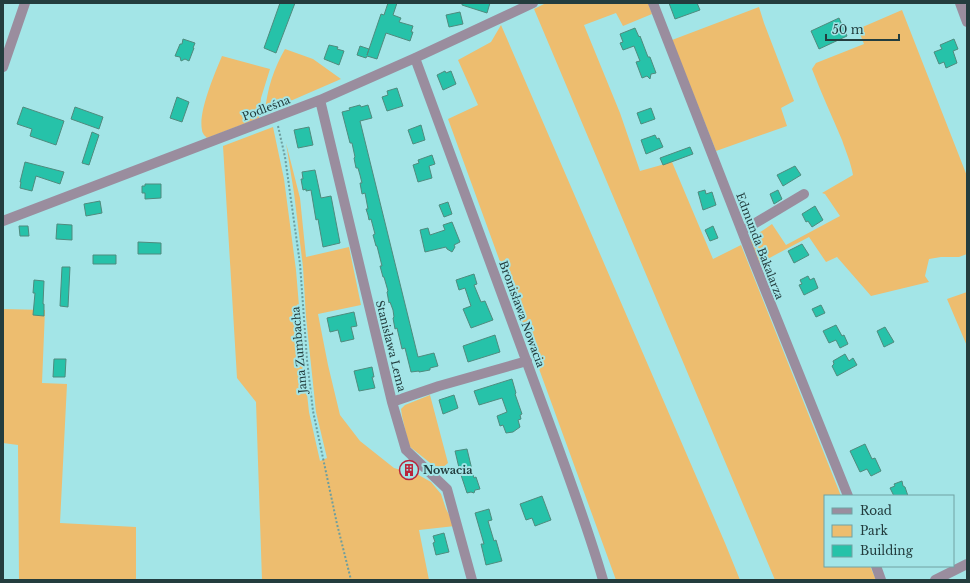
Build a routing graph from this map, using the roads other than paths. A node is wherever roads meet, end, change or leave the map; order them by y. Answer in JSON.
{"nodes":[{"id":1,"x":25,"y":3,"type":"edge"},
{"id":2,"x":533,"y":3,"type":"edge"},
{"id":3,"x":653,"y":3,"type":"edge"},
{"id":4,"x":960,"y":3,"type":"edge"},
{"id":5,"x":967,"y":22,"type":"edge"},
{"id":6,"x":416,"y":58,"type":"junction"},
{"id":7,"x":3,"y":67,"type":"edge"},
{"id":8,"x":320,"y":100,"type":"junction"},
{"id":9,"x":804,"y":194,"type":"dead end"},
{"id":10,"x":3,"y":221,"type":"edge"},
{"id":11,"x":742,"y":231,"type":"junction"},
{"id":12,"x":527,"y":361,"type":"junction"},
{"id":13,"x":392,"y":402,"type":"junction"},
{"id":14,"x":848,"y":495,"type":"edge"},
{"id":15,"x":967,"y":564,"type":"edge"},
{"id":16,"x":876,"y":567,"type":"edge"},
{"id":17,"x":472,"y":580,"type":"edge"},
{"id":18,"x":603,"y":580,"type":"edge"},
{"id":19,"x":881,"y":580,"type":"edge"},
{"id":20,"x":935,"y":580,"type":"edge"}],
"edges":[{"from":1,"to":7,"type":"street"},
{"from":2,"to":6,"type":"street","name":"Podleśna"},
{"from":3,"to":11,"type":"street","name":"Edmunda Bakalarza"},
{"from":4,"to":5,"type":"street"},
{"from":6,"to":8,"type":"street","name":"Podleśna"},
{"from":6,"to":12,"type":"street","name":"Bronisława Nowacia"},
{"from":8,"to":10,"type":"street","name":"Podleśna"},
{"from":8,"to":13,"type":"street","name":"Stanisława Lema"},
{"from":9,"to":11,"type":"street"},
{"from":11,"to":14,"type":"street","name":"Edmunda Bakalarza"},
{"from":12,"to":13,"type":"street"},
{"from":12,"to":18,"type":"street","name":"Bronisława Nowacia"},
{"from":13,"to":17,"type":"street","name":"Stanisława Lema"},
{"from":15,"to":20,"type":"street"},
{"from":16,"to":19,"type":"street"}]}
